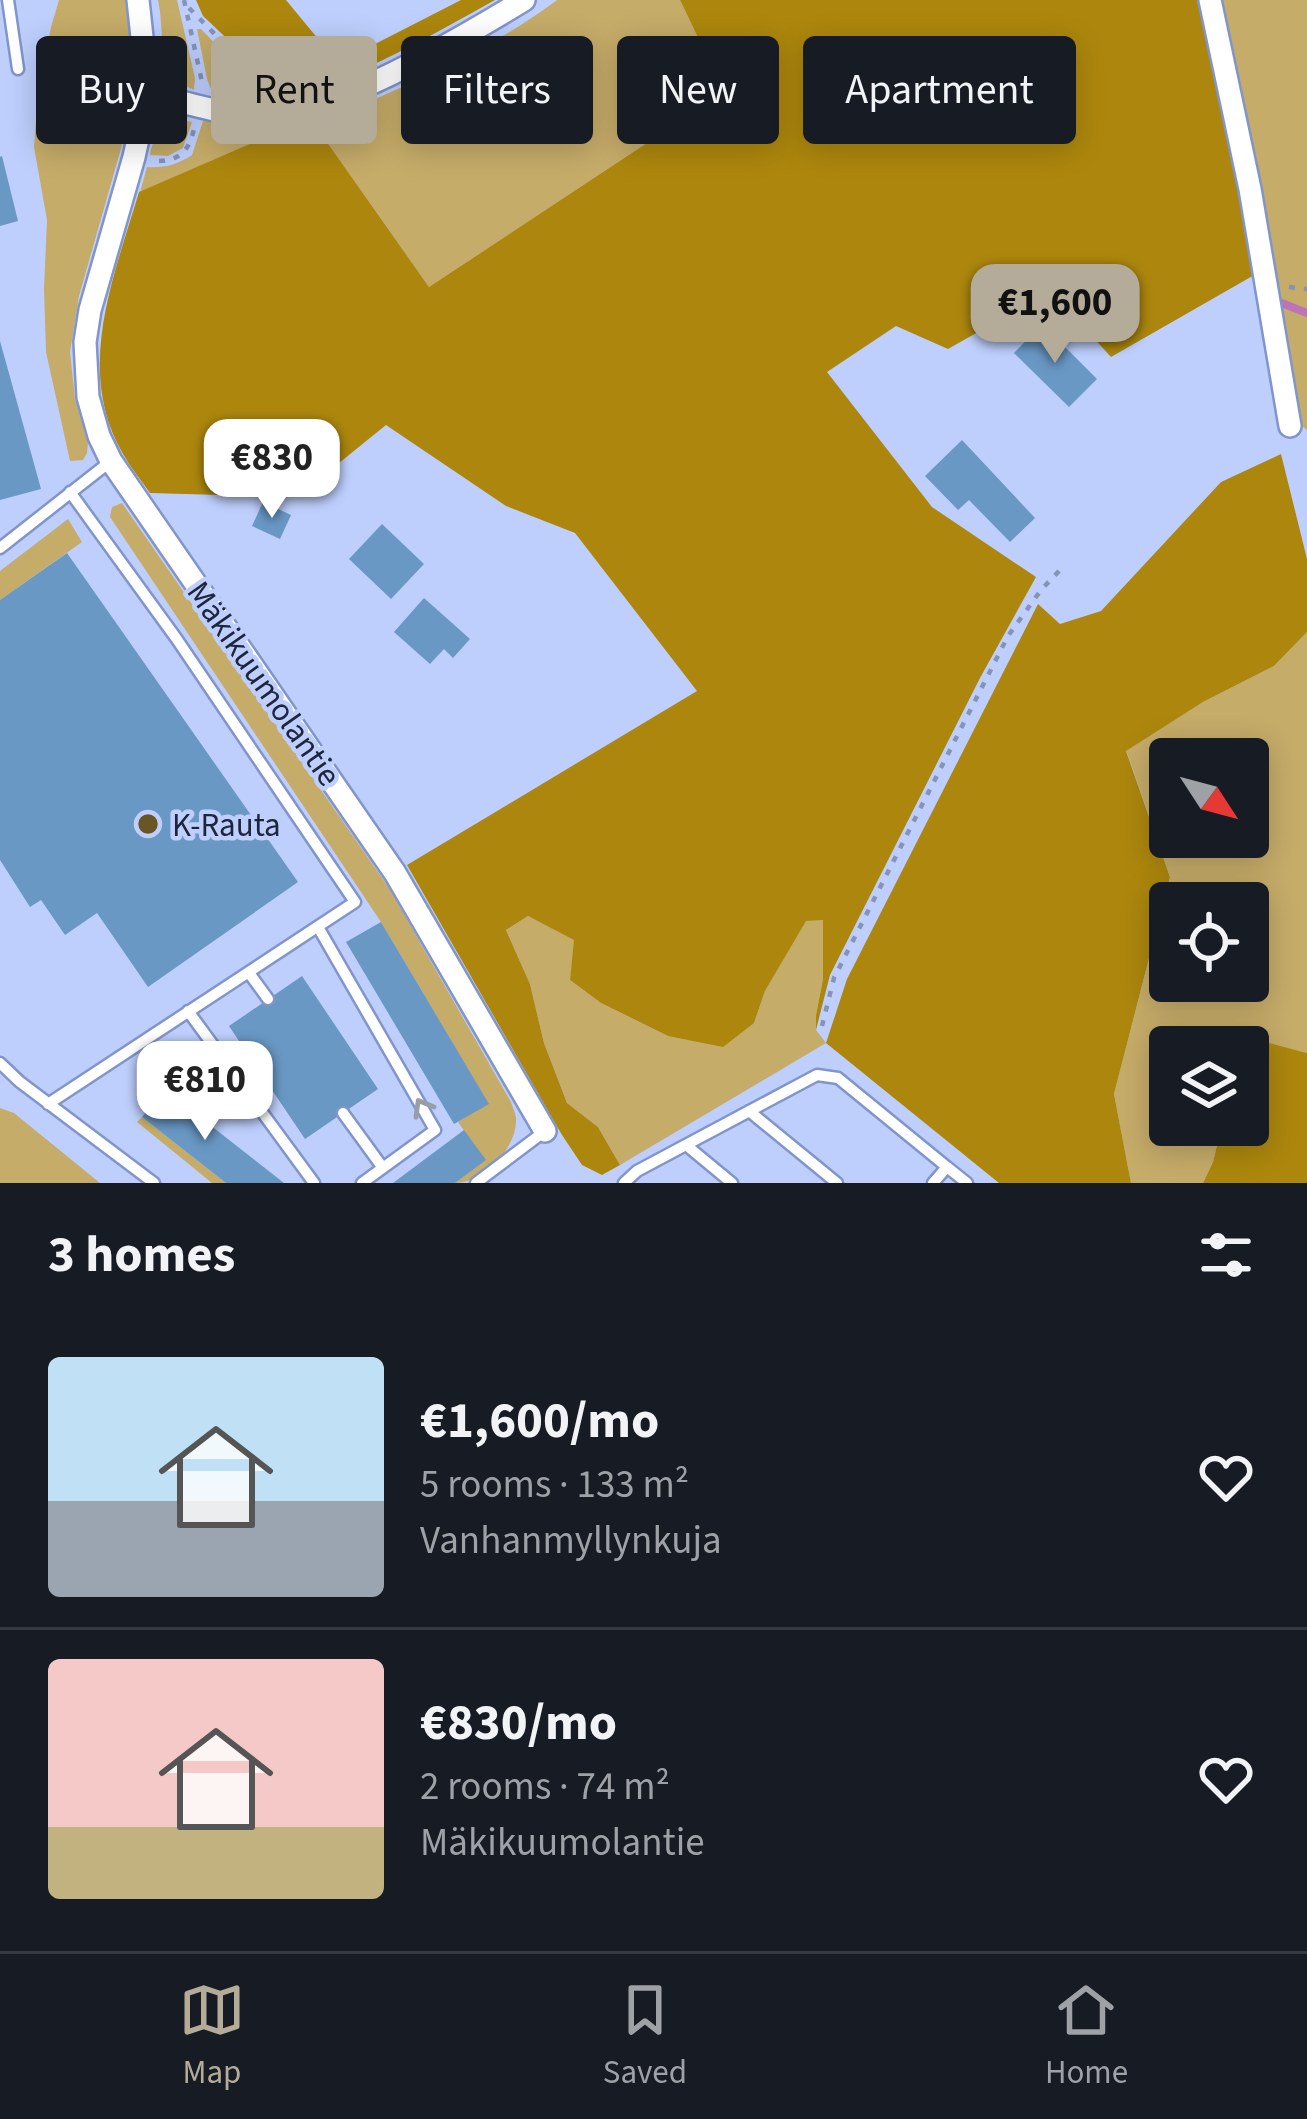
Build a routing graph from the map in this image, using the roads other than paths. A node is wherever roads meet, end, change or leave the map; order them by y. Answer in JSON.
{"nodes":[{"id":1,"x":8,"y":0,"type":"edge"},
{"id":2,"x":138,"y":0,"type":"edge"},
{"id":3,"x":524,"y":0,"type":"edge"},
{"id":4,"x":1210,"y":0,"type":"edge"},
{"id":5,"x":142,"y":36,"type":"edge"},
{"id":6,"x":18,"y":69,"type":"dead end"},
{"id":7,"x":187,"y":104,"type":"edge"},
{"id":8,"x":137,"y":144,"type":"edge"},
{"id":9,"x":1290,"y":426,"type":"dead end"},
{"id":10,"x":111,"y":461,"type":"junction"},
{"id":11,"x":70,"y":492,"type":"junction"},
{"id":12,"x":0,"y":548,"type":"edge"},
{"id":13,"x":318,"y":927,"type":"junction"},
{"id":14,"x":249,"y":973,"type":"junction"},
{"id":15,"x":268,"y":999,"type":"dead end"},
{"id":16,"x":188,"y":1011,"type":"junction"},
{"id":17,"x":0,"y":1063,"type":"edge"},
{"id":18,"x":48,"y":1104,"type":"junction"},
{"id":19,"x":749,"y":1112,"type":"junction"},
{"id":20,"x":343,"y":1113,"type":"dead end"},
{"id":21,"x":545,"y":1131,"type":"joint"},
{"id":22,"x":686,"y":1145,"type":"junction"},
{"id":23,"x":946,"y":1167,"type":"junction"},
{"id":24,"x":382,"y":1168,"type":"junction"},
{"id":25,"x":154,"y":1183,"type":"edge"},
{"id":26,"x":314,"y":1183,"type":"edge"},
{"id":27,"x":362,"y":1183,"type":"edge"},
{"id":28,"x":476,"y":1183,"type":"edge"},
{"id":29,"x":624,"y":1183,"type":"edge"},
{"id":30,"x":732,"y":1183,"type":"edge"},
{"id":31,"x":837,"y":1183,"type":"edge"},
{"id":32,"x":933,"y":1183,"type":"edge"},
{"id":33,"x":967,"y":1183,"type":"edge"}],
"edges":[{"from":1,"to":6,"type":"lane"},
{"from":2,"to":5,"type":"street","name":"Mäkikuumolantie"},
{"from":3,"to":7,"type":"street"},
{"from":4,"to":9,"type":"street"},
{"from":8,"to":10,"type":"street","name":"Mäkikuumolantie"},
{"from":10,"to":11,"type":"lane"},
{"from":10,"to":21,"type":"street","name":"Mäkikuumolantie"},
{"from":11,"to":12,"type":"lane"},
{"from":11,"to":13,"type":"lane"},
{"from":13,"to":14,"type":"lane"},
{"from":24,"to":13,"type":"lane","one_way":true},
{"from":14,"to":15,"type":"lane"},
{"from":14,"to":16,"type":"lane"},
{"from":16,"to":18,"type":"lane"},
{"from":16,"to":26,"type":"lane"},
{"from":17,"to":18,"type":"lane"},
{"from":18,"to":25,"type":"lane"},
{"from":19,"to":22,"type":"lane"},
{"from":19,"to":23,"type":"lane"},
{"from":19,"to":31,"type":"lane"},
{"from":20,"to":24,"type":"lane"},
{"from":21,"to":28,"type":"lane"},
{"from":22,"to":29,"type":"lane"},
{"from":22,"to":30,"type":"lane"},
{"from":23,"to":32,"type":"lane"},
{"from":23,"to":33,"type":"lane"},
{"from":24,"to":27,"type":"lane"}]}
